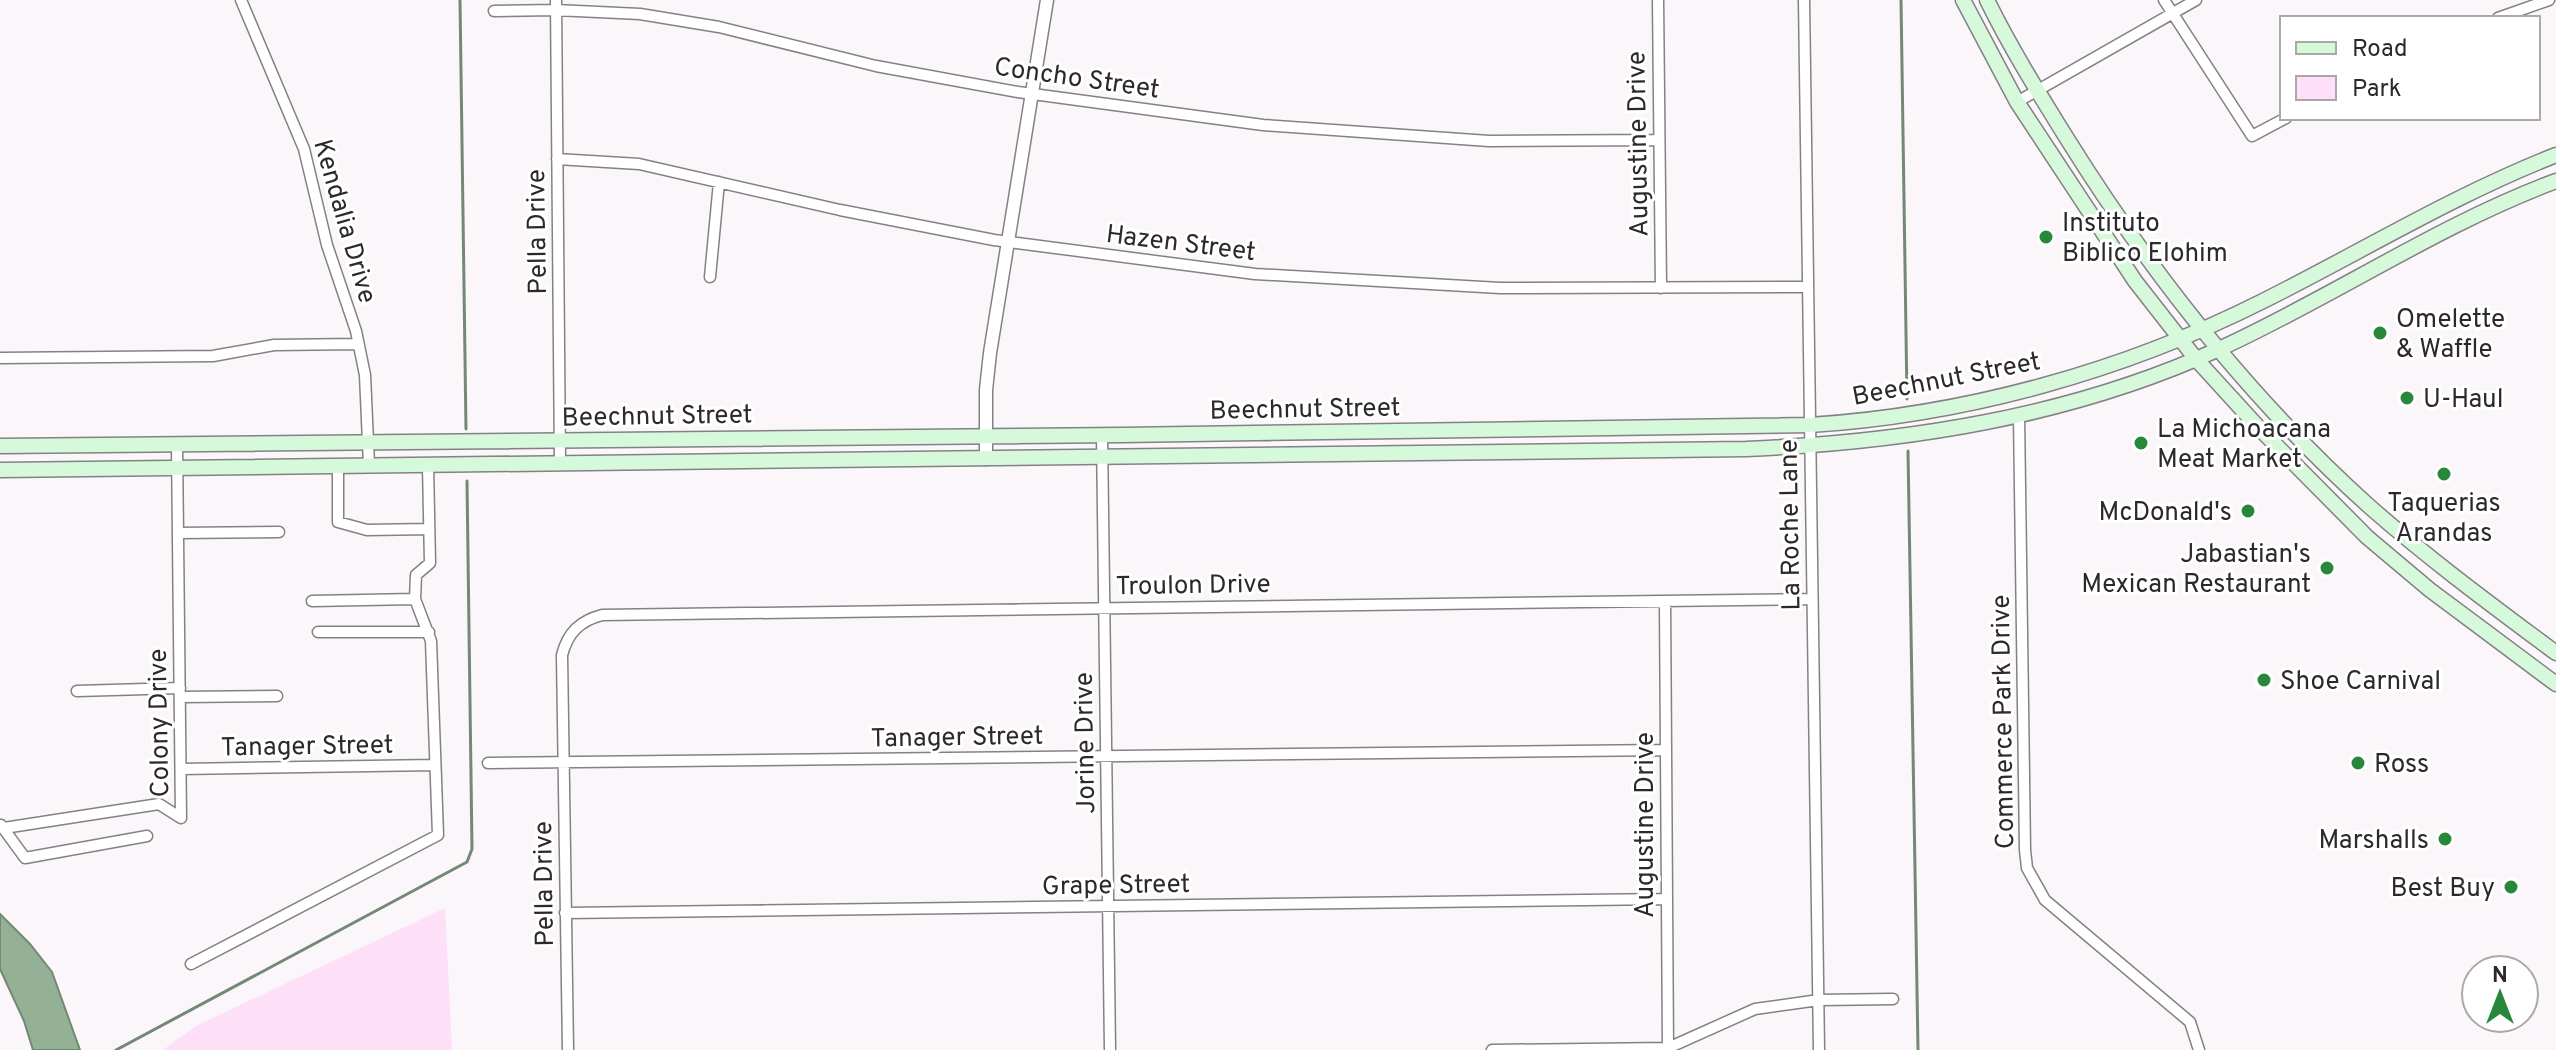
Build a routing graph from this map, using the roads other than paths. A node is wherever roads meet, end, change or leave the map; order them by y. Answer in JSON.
{"nodes":[{"id":1,"x":241,"y":0,"type":"edge"},
{"id":2,"x":1047,"y":0,"type":"edge"},
{"id":3,"x":1658,"y":0,"type":"edge"},
{"id":4,"x":1804,"y":0,"type":"edge"},
{"id":5,"x":1963,"y":0,"type":"edge"},
{"id":6,"x":1987,"y":0,"type":"edge"},
{"id":7,"x":2164,"y":0,"type":"edge"},
{"id":8,"x":2196,"y":0,"type":"edge"},
{"id":9,"x":2549,"y":0,"type":"edge"},
{"id":10,"x":556,"y":5,"type":"edge"},
{"id":11,"x":494,"y":11,"type":"dead end"},
{"id":12,"x":2171,"y":14,"type":"junction"},
{"id":13,"x":2504,"y":16,"type":"edge"},
{"id":14,"x":2037,"y":90,"type":"junction"},
{"id":15,"x":1033,"y":95,"type":"junction"},
{"id":16,"x":2017,"y":102,"type":"junction"},
{"id":17,"x":2282,"y":120,"type":"edge"},
{"id":18,"x":1659,"y":140,"type":"junction"},
{"id":19,"x":2556,"y":155,"type":"edge"},
{"id":20,"x":557,"y":159,"type":"junction"},
{"id":21,"x":2494,"y":181,"type":"junction"},
{"id":22,"x":2556,"y":181,"type":"edge"},
{"id":23,"x":719,"y":182,"type":"junction"},
{"id":24,"x":2505,"y":201,"type":"junction"},
{"id":25,"x":1007,"y":242,"type":"junction"},
{"id":26,"x":2352,"y":254,"type":"junction"},
{"id":27,"x":2364,"y":274,"type":"junction"},
{"id":28,"x":710,"y":277,"type":"dead end"},
{"id":29,"x":1807,"y":287,"type":"junction"},
{"id":30,"x":1661,"y":288,"type":"junction"},
{"id":31,"x":2201,"y":329,"type":"junction"},
{"id":32,"x":2178,"y":338,"type":"junction"},
{"id":33,"x":358,"y":344,"type":"junction"},
{"id":34,"x":2218,"y":350,"type":"junction"},
{"id":35,"x":0,"y":358,"type":"edge"},
{"id":36,"x":2196,"y":359,"type":"junction"},
{"id":37,"x":2019,"y":415,"type":"junction"},
{"id":38,"x":1810,"y":425,"type":"junction"},
{"id":39,"x":1586,"y":428,"type":"junction"},
{"id":40,"x":1332,"y":432,"type":"junction"},
{"id":41,"x":1102,"y":435,"type":"junction"},
{"id":42,"x":986,"y":436,"type":"junction"},
{"id":43,"x":772,"y":438,"type":"junction"},
{"id":44,"x":560,"y":440,"type":"junction"},
{"id":45,"x":368,"y":442,"type":"junction"},
{"id":46,"x":177,"y":445,"type":"junction"},
{"id":47,"x":0,"y":446,"type":"edge"},
{"id":48,"x":22,"y":446,"type":"junction"},
{"id":49,"x":1810,"y":446,"type":"junction"},
{"id":50,"x":1586,"y":451,"type":"junction"},
{"id":51,"x":1332,"y":455,"type":"junction"},
{"id":52,"x":1102,"y":458,"type":"junction"},
{"id":53,"x":986,"y":459,"type":"junction"},
{"id":54,"x":772,"y":461,"type":"junction"},
{"id":55,"x":560,"y":463,"type":"junction"},
{"id":56,"x":369,"y":465,"type":"junction"},
{"id":57,"x":428,"y":465,"type":"junction"},
{"id":58,"x":338,"y":466,"type":"junction"},
{"id":59,"x":177,"y":468,"type":"junction"},
{"id":60,"x":0,"y":470,"type":"edge"},
{"id":61,"x":22,"y":470,"type":"junction"},
{"id":62,"x":429,"y":529,"type":"junction"},
{"id":63,"x":279,"y":532,"type":"dead end"},
{"id":64,"x":178,"y":533,"type":"junction"},
{"id":65,"x":415,"y":599,"type":"junction"},
{"id":66,"x":1812,"y":599,"type":"junction"},
{"id":67,"x":312,"y":601,"type":"dead end"},
{"id":68,"x":1665,"y":601,"type":"junction"},
{"id":69,"x":1105,"y":607,"type":"junction"},
{"id":70,"x":577,"y":626,"type":"joint"},
{"id":71,"x":318,"y":632,"type":"dead end"},
{"id":72,"x":429,"y":632,"type":"junction"},
{"id":73,"x":2556,"y":653,"type":"edge"},
{"id":74,"x":2556,"y":684,"type":"edge"},
{"id":75,"x":77,"y":691,"type":"dead end"},
{"id":76,"x":180,"y":692,"type":"junction"},
{"id":77,"x":277,"y":696,"type":"dead end"},
{"id":78,"x":1666,"y":750,"type":"junction"},
{"id":79,"x":1106,"y":757,"type":"junction"},
{"id":80,"x":563,"y":762,"type":"junction"},
{"id":81,"x":488,"y":763,"type":"dead end"},
{"id":82,"x":435,"y":765,"type":"junction"},
{"id":83,"x":181,"y":769,"type":"junction"},
{"id":84,"x":2,"y":826,"type":"edge"},
{"id":85,"x":147,"y":836,"type":"dead end"},
{"id":86,"x":1667,"y":899,"type":"junction"},
{"id":87,"x":1108,"y":906,"type":"junction"},
{"id":88,"x":565,"y":913,"type":"junction"},
{"id":89,"x":191,"y":964,"type":"dead end"},
{"id":90,"x":1893,"y":999,"type":"dead end"},
{"id":91,"x":1819,"y":1000,"type":"junction"},
{"id":92,"x":1668,"y":1049,"type":"edge"},
{"id":93,"x":568,"y":1050,"type":"edge"},
{"id":94,"x":1110,"y":1050,"type":"edge"},
{"id":95,"x":1492,"y":1050,"type":"edge"},
{"id":96,"x":1819,"y":1050,"type":"edge"},
{"id":97,"x":2199,"y":1050,"type":"edge"}],
"edges":[{"from":1,"to":33,"type":"street","name":"Kendalia Drive"},
{"from":2,"to":15,"type":"street"},
{"from":3,"to":18,"type":"street","name":"Augustine Drive"},
{"from":4,"to":29,"type":"street","name":"La Roche Lane"},
{"from":5,"to":16,"type":"main road"},
{"from":6,"to":14,"type":"main road"},
{"from":7,"to":12,"type":"street"},
{"from":8,"to":12,"type":"street"},
{"from":9,"to":13,"type":"street"},
{"from":10,"to":11,"type":"street","name":"Concho Street"},
{"from":10,"to":15,"type":"street","name":"Concho Street"},
{"from":10,"to":20,"type":"street","name":"Pella Drive"},
{"from":12,"to":14,"type":"street"},
{"from":12,"to":17,"type":"street"},
{"from":14,"to":16,"type":"street"},
{"from":14,"to":31,"type":"main road"},
{"from":15,"to":18,"type":"street","name":"Concho Street"},
{"from":15,"to":25,"type":"street"},
{"from":16,"to":32,"type":"main road"},
{"from":18,"to":30,"type":"street","name":"Augustine Drive"},
{"from":19,"to":21,"type":"main road","name":"Beechnut Street"},
{"from":20,"to":23,"type":"street","name":"Hazen Street"},
{"from":20,"to":44,"type":"street","name":"Pella Drive"},
{"from":21,"to":24,"type":"main road"},
{"from":21,"to":26,"type":"main road","name":"Beechnut Street"},
{"from":22,"to":24,"type":"main road","name":"Beechnut Street"},
{"from":23,"to":25,"type":"street","name":"Hazen Street"},
{"from":23,"to":28,"type":"street"},
{"from":24,"to":27,"type":"main road","name":"Beechnut Street"},
{"from":25,"to":30,"type":"street","name":"Hazen Street"},
{"from":25,"to":42,"type":"street"},
{"from":26,"to":27,"type":"main road"},
{"from":26,"to":31,"type":"main road","name":"Beechnut Street"},
{"from":27,"to":34,"type":"main road","name":"Beechnut Street"},
{"from":29,"to":30,"type":"street","name":"Hazen Street"},
{"from":29,"to":38,"type":"street","name":"La Roche Lane"},
{"from":31,"to":32,"type":"main road","name":"Beechnut Street"},
{"from":31,"to":34,"type":"main road"},
{"from":32,"to":36,"type":"main road"},
{"from":32,"to":38,"type":"main road","name":"Beechnut Street"},
{"from":33,"to":35,"type":"street"},
{"from":33,"to":45,"type":"street","name":"Kendalia Drive"},
{"from":34,"to":36,"type":"main road","name":"Beechnut Street"},
{"from":34,"to":73,"type":"main road"},
{"from":36,"to":37,"type":"main road","name":"Beechnut Street"},
{"from":36,"to":74,"type":"main road"},
{"from":37,"to":49,"type":"main road","name":"Beechnut Street"},
{"from":37,"to":97,"type":"street","name":"Commerce Park Drive"},
{"from":38,"to":39,"type":"main road","name":"Beechnut Street"},
{"from":38,"to":49,"type":"street","name":"La Roche Lane"},
{"from":39,"to":40,"type":"main road","name":"Beechnut Street"},
{"from":39,"to":50,"type":"main road"},
{"from":40,"to":41,"type":"main road","name":"Beechnut Street"},
{"from":40,"to":51,"type":"main road"},
{"from":41,"to":42,"type":"main road","name":"Beechnut Street"},
{"from":41,"to":52,"type":"street","name":"Jorine Drive"},
{"from":42,"to":43,"type":"main road","name":"Beechnut Street"},
{"from":42,"to":53,"type":"street"},
{"from":43,"to":44,"type":"main road","name":"Beechnut Street"},
{"from":43,"to":54,"type":"main road"},
{"from":44,"to":45,"type":"main road","name":"Beechnut Street"},
{"from":44,"to":55,"type":"street","name":"Pella Drive"},
{"from":45,"to":46,"type":"main road","name":"Beechnut Street"},
{"from":45,"to":56,"type":"street","name":"Kendalia Drive"},
{"from":46,"to":48,"type":"main road","name":"Beechnut Street"},
{"from":46,"to":59,"type":"street","name":"Colony Drive"},
{"from":47,"to":48,"type":"main road","name":"Beechnut Street"},
{"from":48,"to":61,"type":"main road"},
{"from":49,"to":50,"type":"main road","name":"Beechnut Street"},
{"from":49,"to":66,"type":"street","name":"La Roche Lane"},
{"from":50,"to":51,"type":"main road","name":"Beechnut Street"},
{"from":51,"to":52,"type":"main road","name":"Beechnut Street"},
{"from":52,"to":53,"type":"main road","name":"Beechnut Street"},
{"from":52,"to":69,"type":"street","name":"Jorine Drive"},
{"from":53,"to":54,"type":"main road","name":"Beechnut Street"},
{"from":54,"to":55,"type":"main road","name":"Beechnut Street"},
{"from":55,"to":57,"type":"main road","name":"Beechnut Street"},
{"from":56,"to":57,"type":"main road","name":"Beechnut Street"},
{"from":56,"to":58,"type":"main road","name":"Beechnut Street"},
{"from":57,"to":62,"type":"street"},
{"from":58,"to":59,"type":"main road","name":"Beechnut Street"},
{"from":58,"to":62,"type":"street"},
{"from":59,"to":61,"type":"main road","name":"Beechnut Street"},
{"from":59,"to":64,"type":"street","name":"Colony Drive"},
{"from":60,"to":61,"type":"main road","name":"Beechnut Street"},
{"from":62,"to":65,"type":"street"},
{"from":63,"to":64,"type":"street"},
{"from":64,"to":76,"type":"street","name":"Colony Drive"},
{"from":65,"to":67,"type":"street"},
{"from":65,"to":72,"type":"street"},
{"from":66,"to":68,"type":"street","name":"Troulon Drive"},
{"from":66,"to":91,"type":"street","name":"La Roche Lane"},
{"from":68,"to":69,"type":"street","name":"Troulon Drive"},
{"from":68,"to":78,"type":"street","name":"Augustine Drive"},
{"from":69,"to":70,"type":"street","name":"Troulon Drive"},
{"from":69,"to":79,"type":"street","name":"Jorine Drive"},
{"from":70,"to":80,"type":"street","name":"Pella Drive"},
{"from":71,"to":72,"type":"street"},
{"from":72,"to":82,"type":"street"},
{"from":75,"to":76,"type":"street"},
{"from":76,"to":77,"type":"street"},
{"from":76,"to":83,"type":"street","name":"Colony Drive"},
{"from":78,"to":79,"type":"street","name":"Tanager Street"},
{"from":78,"to":86,"type":"street","name":"Augustine Drive"},
{"from":79,"to":80,"type":"street","name":"Tanager Street"},
{"from":79,"to":87,"type":"street","name":"Jorine Drive"},
{"from":80,"to":81,"type":"street","name":"Tanager Street"},
{"from":80,"to":88,"type":"street","name":"Pella Drive"},
{"from":82,"to":83,"type":"street","name":"Tanager Street"},
{"from":82,"to":89,"type":"street"},
{"from":83,"to":84,"type":"street","name":"Colony Drive"},
{"from":84,"to":85,"type":"street"},
{"from":86,"to":87,"type":"street","name":"Grape Street"},
{"from":86,"to":92,"type":"street","name":"Augustine Drive"},
{"from":87,"to":88,"type":"street","name":"Grape Street"},
{"from":87,"to":94,"type":"street","name":"Jorine Drive"},
{"from":88,"to":93,"type":"street","name":"Pella Drive"},
{"from":90,"to":91,"type":"street"},
{"from":91,"to":92,"type":"street"},
{"from":91,"to":96,"type":"street","name":"La Roche Lane"},
{"from":92,"to":95,"type":"street"}]}
